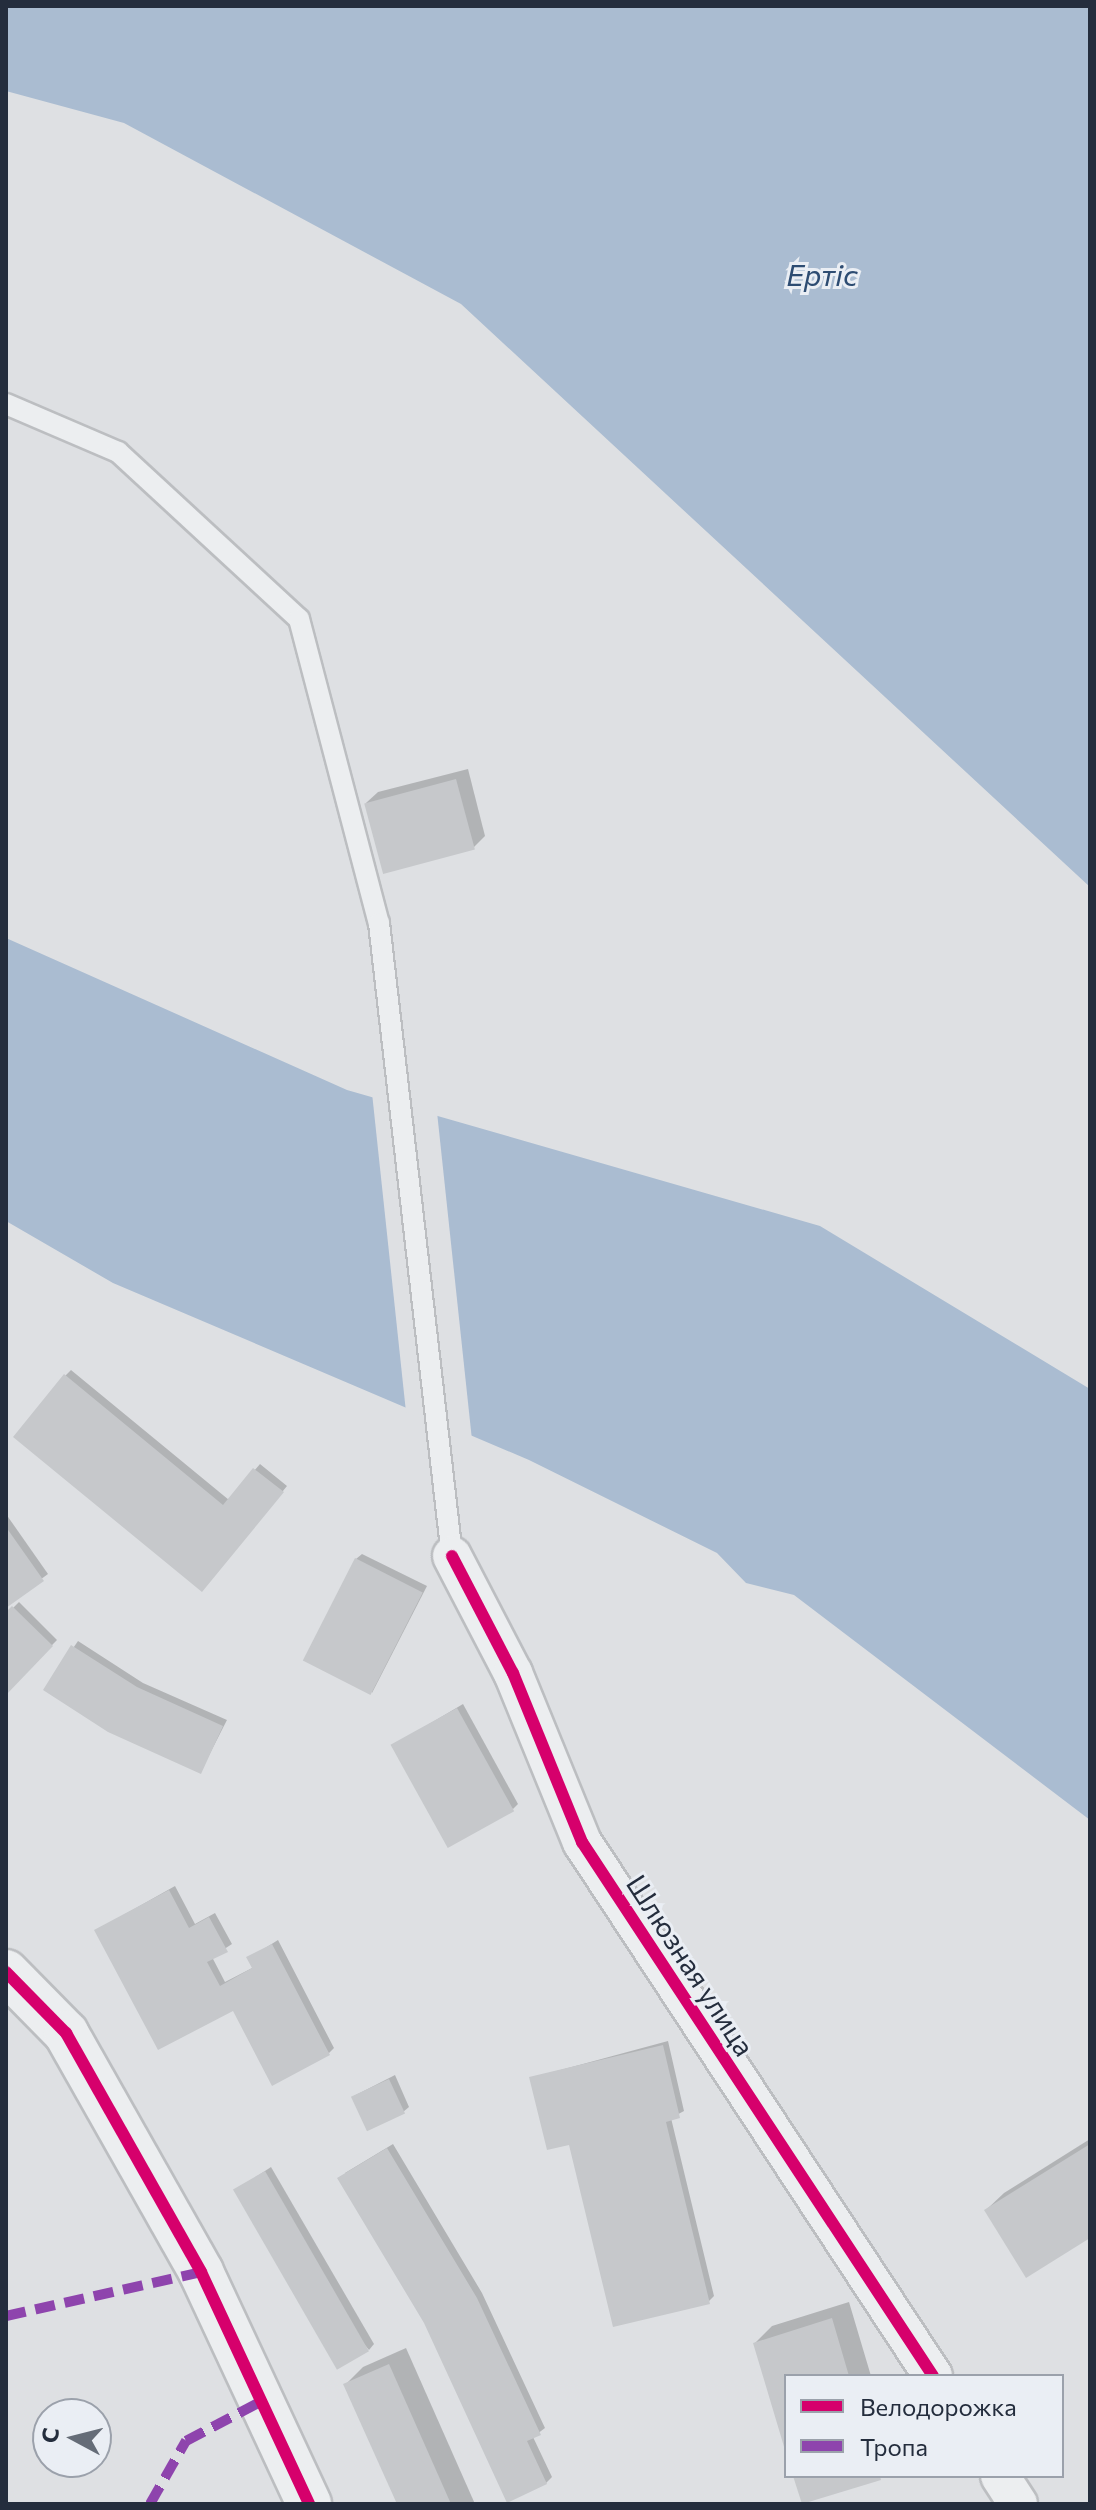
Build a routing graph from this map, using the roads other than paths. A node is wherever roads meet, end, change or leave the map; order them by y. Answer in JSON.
{"nodes":[{"id":1,"x":6,"y":404,"type":"edge"},
{"id":2,"x":452,"y":1556,"type":"joint"},
{"id":3,"x":6,"y":1972,"type":"edge"},
{"id":4,"x":932,"y":2374,"type":"edge"},
{"id":5,"x":1001,"y":2478,"type":"edge"},
{"id":6,"x":309,"y":2504,"type":"edge"},
{"id":7,"x":1018,"y":2504,"type":"edge"}],
"edges":[{"from":1,"to":2,"type":"lane"},
{"from":2,"to":4,"type":"street","name":"Шлюзная улица"},
{"from":3,"to":6,"type":"street"},
{"from":5,"to":7,"type":"street"}]}
